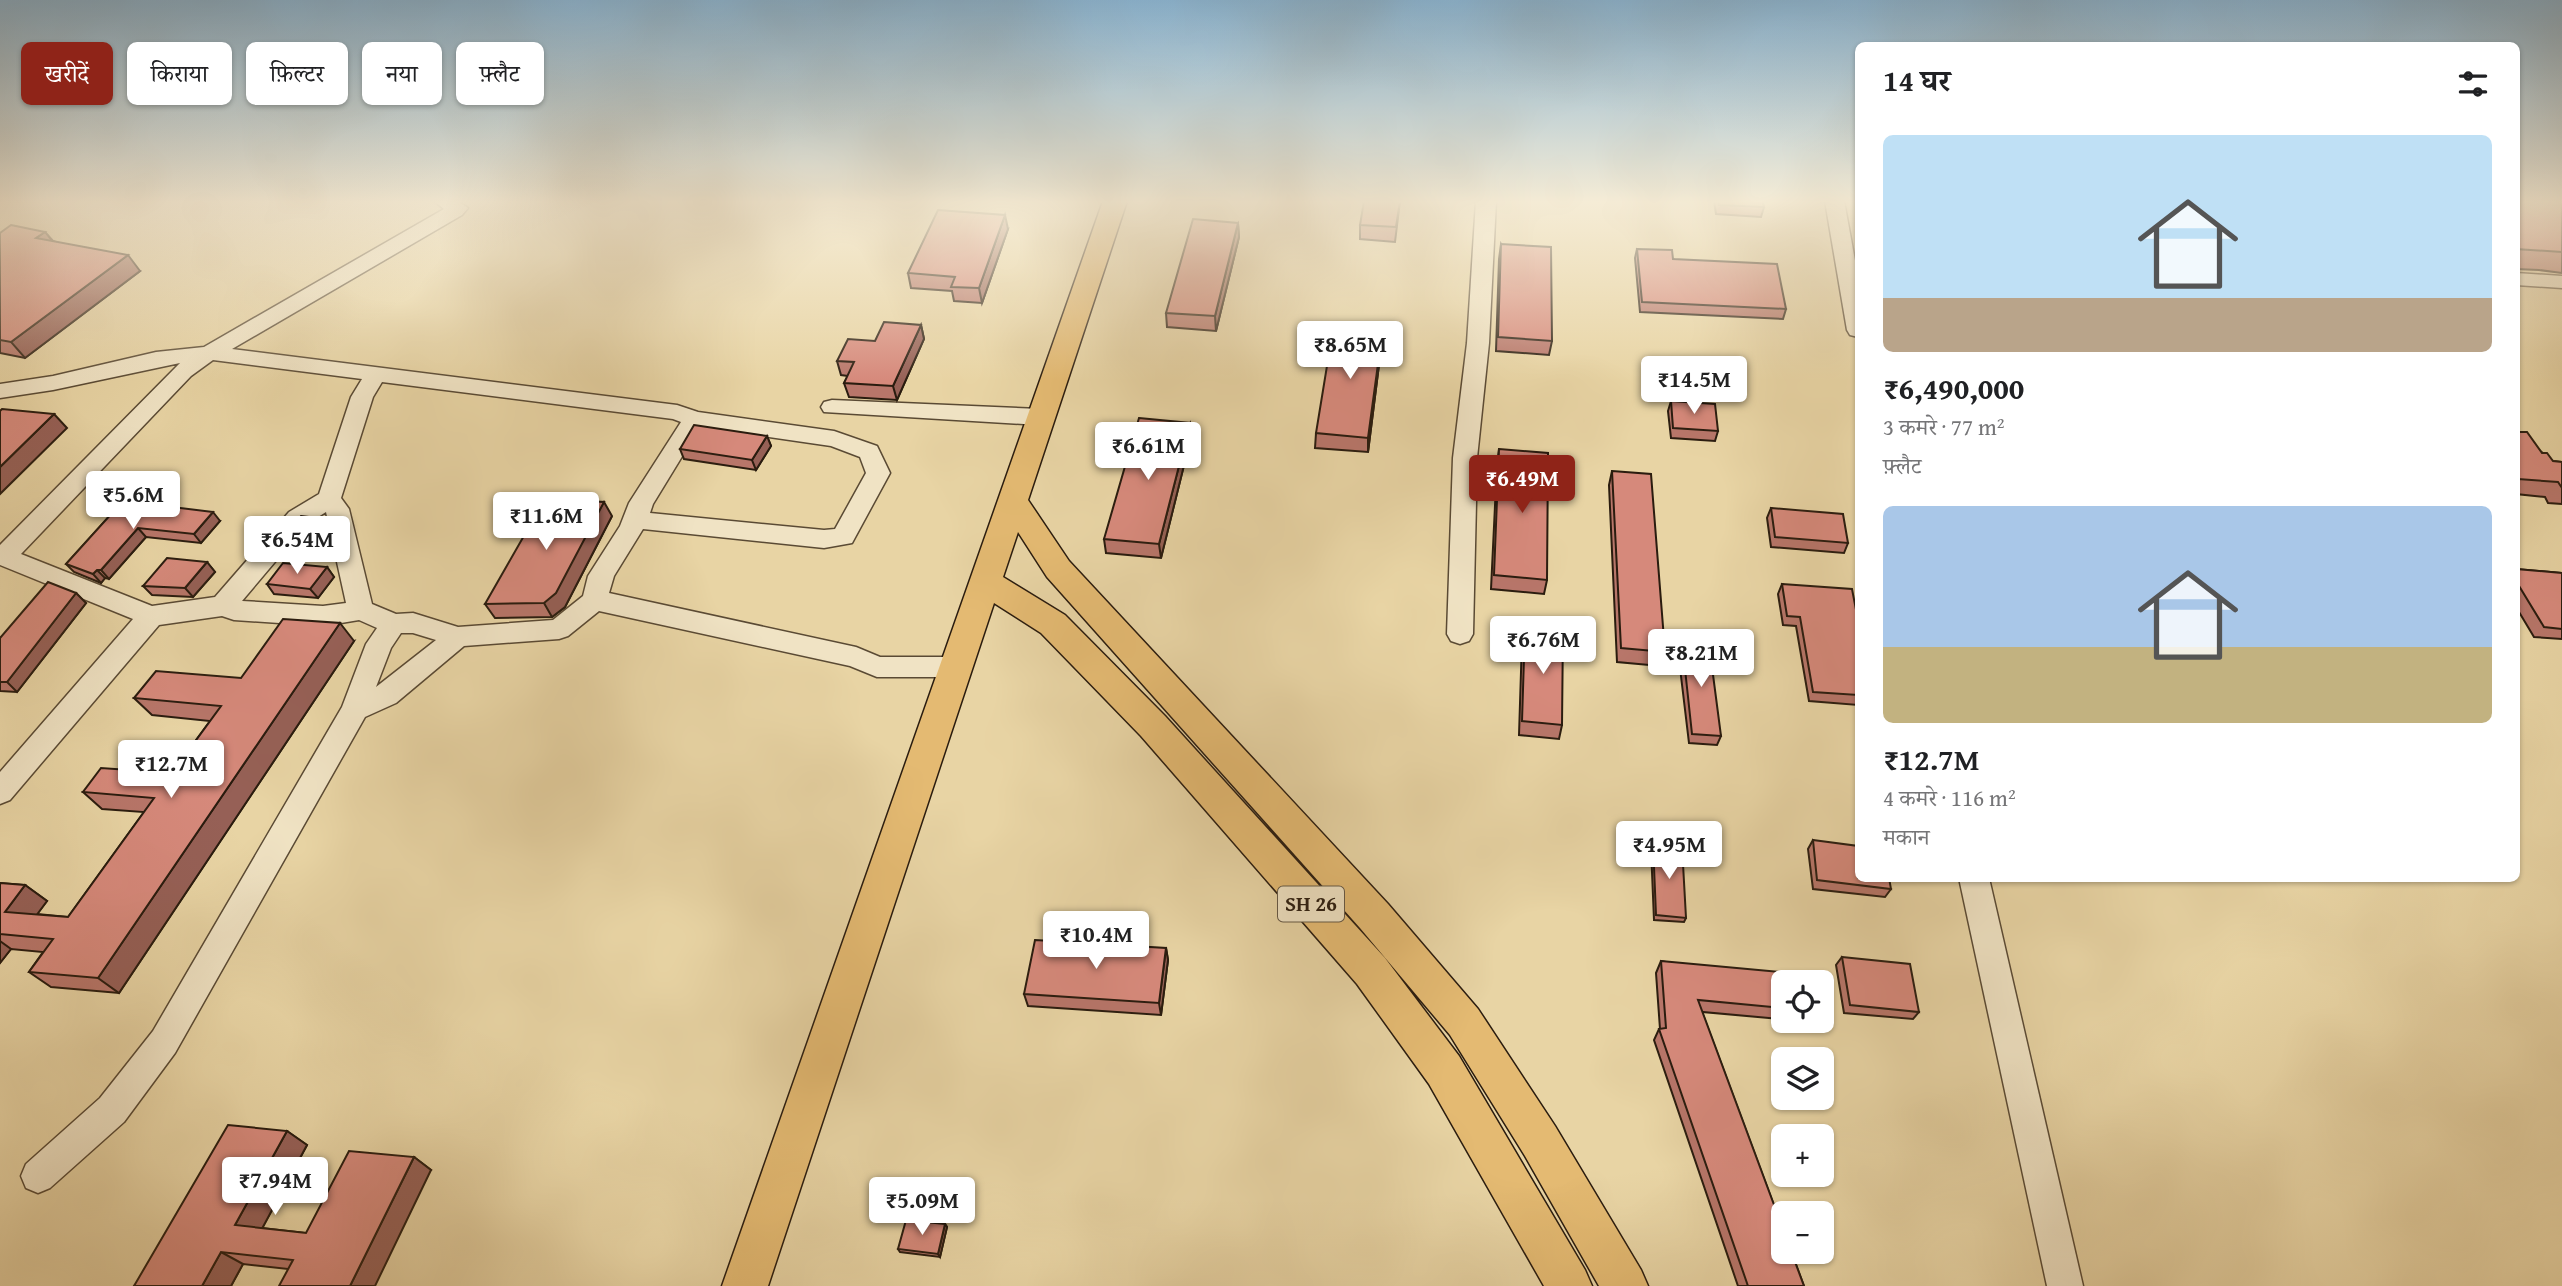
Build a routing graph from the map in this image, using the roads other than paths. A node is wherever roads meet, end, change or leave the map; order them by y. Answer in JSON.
{"nodes":[{"id":1,"x":368,"y":261,"type":"edge"},
{"id":2,"x":1094,"y":261,"type":"edge"},
{"id":3,"x":1483,"y":261,"type":"edge"},
{"id":4,"x":1845,"y":261,"type":"edge"},
{"id":5,"x":2520,"y":279,"type":"edge"},
{"id":6,"x":2562,"y":282,"type":"edge"},
{"id":7,"x":1855,"y":314,"type":"edge"},
{"id":8,"x":209,"y":353,"type":"junction"},
{"id":9,"x":377,"y":373,"type":"junction"},
{"id":10,"x":0,"y":391,"type":"edge"},
{"id":11,"x":832,"y":407,"type":"dead end"},
{"id":12,"x":1040,"y":417,"type":"junction"},
{"id":13,"x":694,"y":419,"type":"junction"},
{"id":14,"x":329,"y":499,"type":"junction"},
{"id":15,"x":1012,"y":499,"type":"junction"},
{"id":16,"x":638,"y":520,"type":"junction"},
{"id":17,"x":2,"y":556,"type":"edge"},
{"id":18,"x":985,"y":581,"type":"junction"},
{"id":19,"x":595,"y":600,"type":"junction"},
{"id":20,"x":223,"y":606,"type":"junction"},
{"id":21,"x":361,"y":610,"type":"junction"},
{"id":22,"x":151,"y":616,"type":"junction"},
{"id":23,"x":394,"y":624,"type":"junction"},
{"id":24,"x":1460,"y":634,"type":"dead end"},
{"id":25,"x":458,"y":637,"type":"junction"},
{"id":26,"x":956,"y":667,"type":"junction"},
{"id":27,"x":355,"y":709,"type":"junction"},
{"id":28,"x":0,"y":792,"type":"edge"},
{"id":29,"x":1976,"y":882,"type":"edge"},
{"id":30,"x":38,"y":1176,"type":"dead end"},
{"id":31,"x":745,"y":1286,"type":"edge"},
{"id":32,"x":1569,"y":1286,"type":"edge"},
{"id":33,"x":1625,"y":1286,"type":"edge"},
{"id":34,"x":2065,"y":1286,"type":"edge"}],
"edges":[{"from":1,"to":8,"type":"street"},
{"from":2,"to":12,"type":"main road"},
{"from":3,"to":24,"type":"street"},
{"from":4,"to":7,"type":"street"},
{"from":5,"to":6,"type":"street"},
{"from":8,"to":9,"type":"street"},
{"from":8,"to":10,"type":"street"},
{"from":8,"to":17,"type":"street"},
{"from":9,"to":13,"type":"street"},
{"from":9,"to":14,"type":"street"},
{"from":11,"to":12,"type":"street"},
{"from":12,"to":15,"type":"main road"},
{"from":13,"to":16,"type":"street"},
{"from":13,"to":16,"type":"street"},
{"from":14,"to":20,"type":"street"},
{"from":14,"to":21,"type":"street"},
{"from":15,"to":18,"type":"main road"},
{"from":15,"to":33,"type":"main road"},
{"from":16,"to":19,"type":"street"},
{"from":17,"to":22,"type":"street"},
{"from":18,"to":26,"type":"main road"},
{"from":18,"to":32,"type":"main road","number":"SH 26"},
{"from":19,"to":25,"type":"street"},
{"from":19,"to":26,"type":"street"},
{"from":20,"to":21,"type":"street"},
{"from":20,"to":22,"type":"street"},
{"from":21,"to":23,"type":"street"},
{"from":22,"to":28,"type":"street"},
{"from":23,"to":25,"type":"street"},
{"from":23,"to":27,"type":"street"},
{"from":25,"to":27,"type":"street"},
{"from":26,"to":31,"type":"main road"},
{"from":27,"to":30,"type":"street"},
{"from":29,"to":34,"type":"street"}]}
